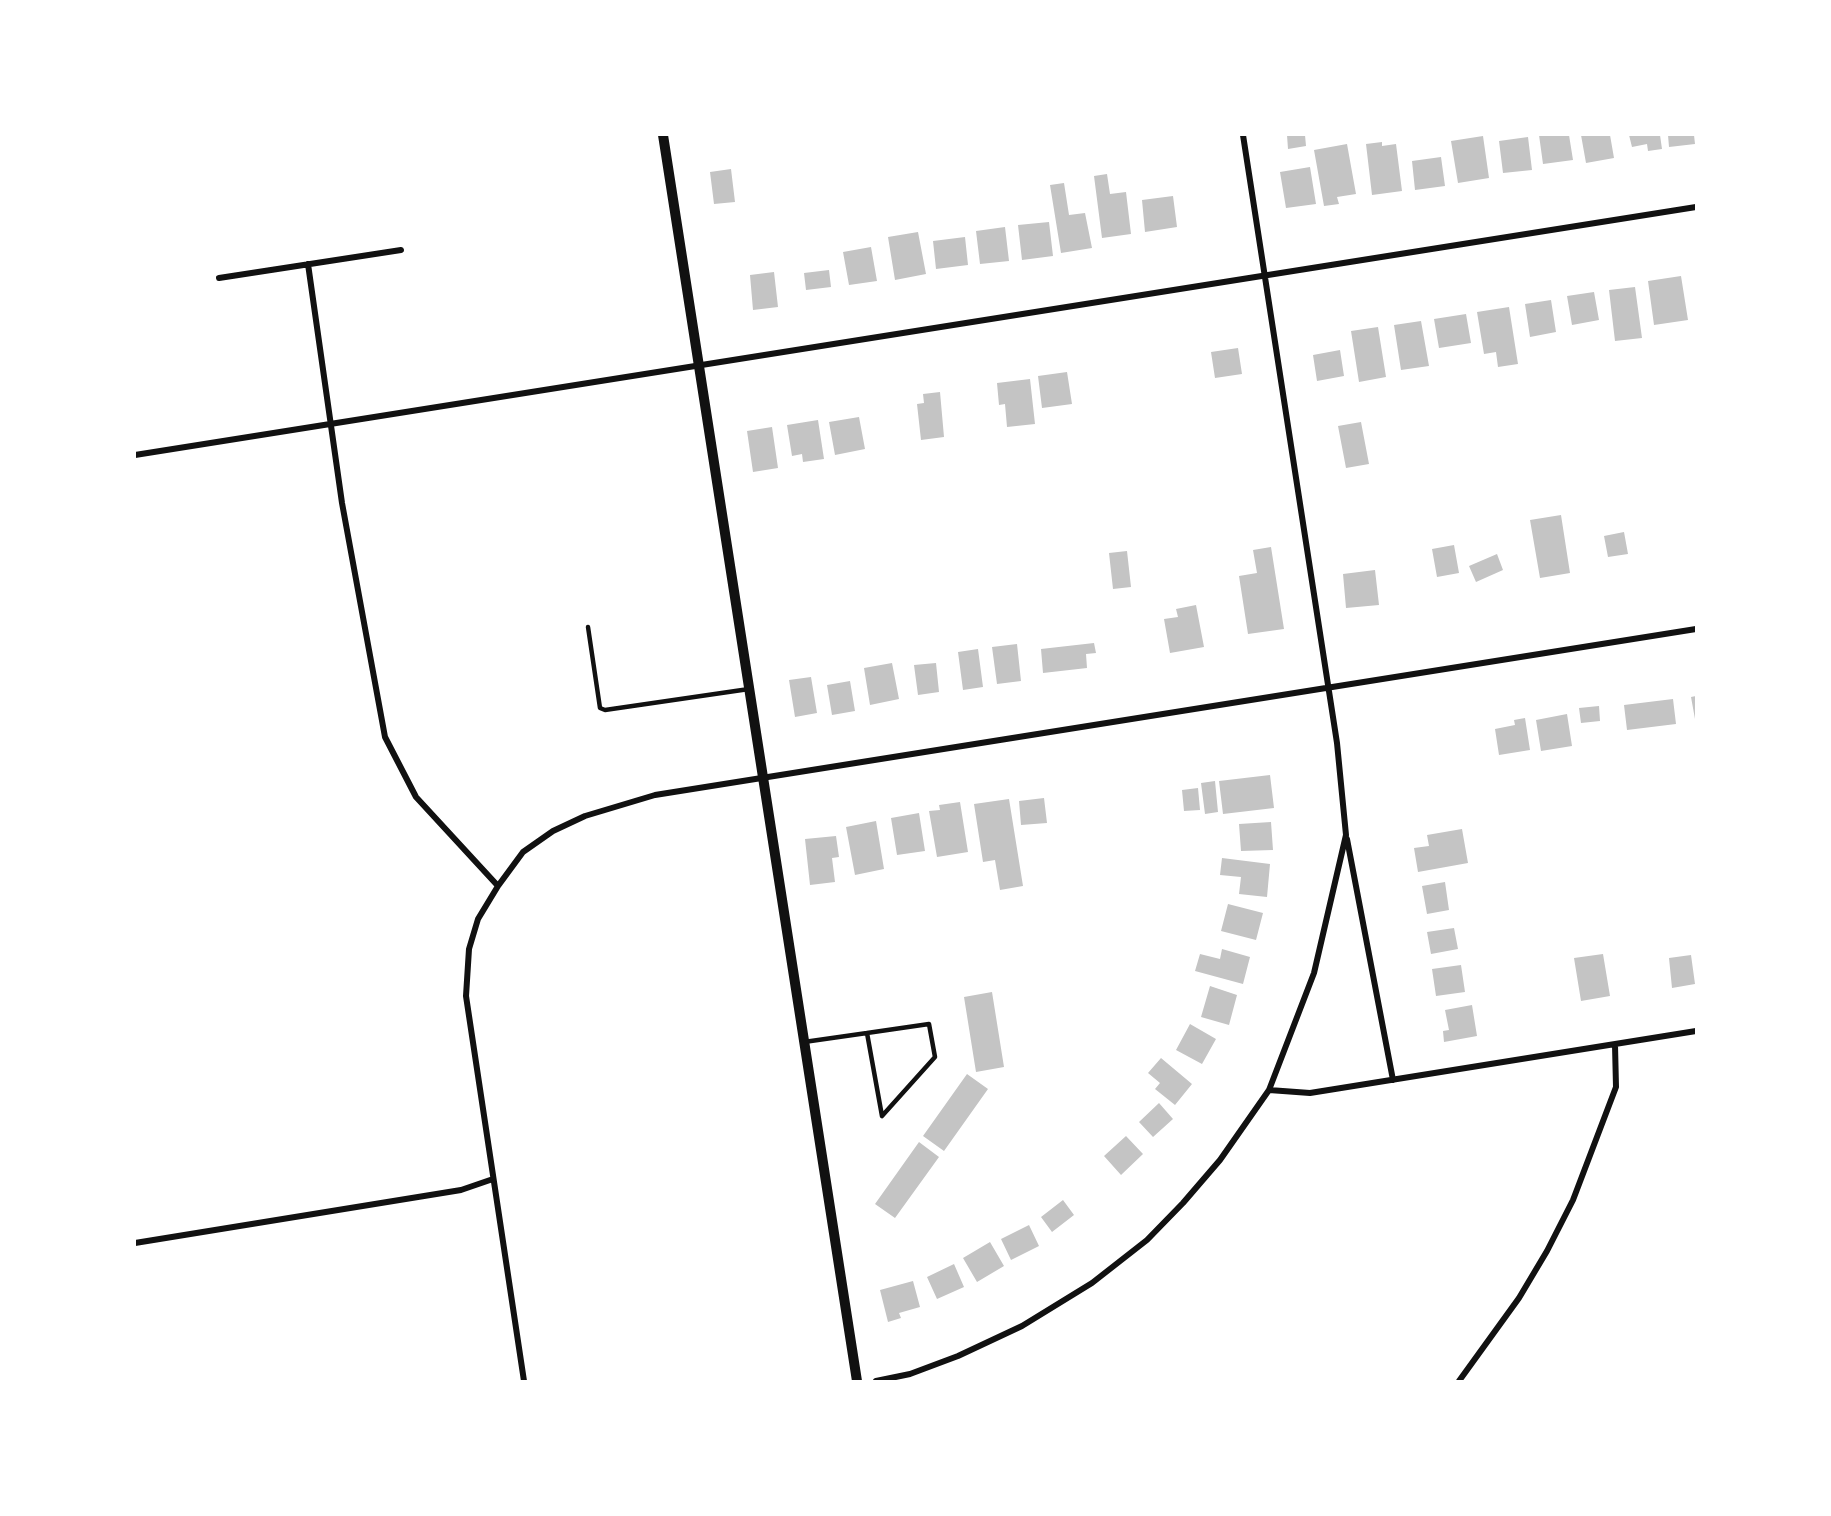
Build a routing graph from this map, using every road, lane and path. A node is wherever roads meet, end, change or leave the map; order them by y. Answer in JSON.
{"nodes":[{"id":1,"x":663,"y":135,"type":"edge"},
{"id":2,"x":1243,"y":135,"type":"edge"},
{"id":3,"x":1696,"y":207,"type":"edge"},
{"id":4,"x":401,"y":250,"type":"dead end"},
{"id":5,"x":308,"y":264,"type":"junction"},
{"id":6,"x":1264,"y":276,"type":"junction"},
{"id":7,"x":219,"y":278,"type":"dead end"},
{"id":8,"x":699,"y":366,"type":"junction"},
{"id":9,"x":333,"y":423,"type":"junction"},
{"id":10,"x":135,"y":455,"type":"edge"},
{"id":11,"x":588,"y":627,"type":"dead end"},
{"id":12,"x":1696,"y":629,"type":"edge"},
{"id":13,"x":1329,"y":688,"type":"junction"},
{"id":14,"x":749,"y":689,"type":"junction"},
{"id":15,"x":763,"y":777,"type":"junction"},
{"id":16,"x":1346,"y":835,"type":"junction"},
{"id":17,"x":498,"y":886,"type":"junction"},
{"id":18,"x":1696,"y":1031,"type":"edge"},
{"id":19,"x":867,"y":1033,"type":"junction"},
{"id":20,"x":804,"y":1042,"type":"junction"},
{"id":21,"x":1615,"y":1045,"type":"junction"},
{"id":22,"x":1393,"y":1080,"type":"junction"},
{"id":23,"x":1269,"y":1090,"type":"junction"},
{"id":24,"x":492,"y":1179,"type":"junction"},
{"id":25,"x":135,"y":1243,"type":"edge"},
{"id":26,"x":524,"y":1381,"type":"edge"},
{"id":27,"x":857,"y":1381,"type":"edge"},
{"id":28,"x":876,"y":1381,"type":"edge"},
{"id":29,"x":1459,"y":1381,"type":"edge"}],
"edges":[{"from":1,"to":8,"type":"street"},
{"from":2,"to":6,"type":"street"},
{"from":3,"to":6,"type":"street"},
{"from":4,"to":5,"type":"street"},
{"from":5,"to":7,"type":"street"},
{"from":5,"to":9,"type":"street"},
{"from":6,"to":8,"type":"street"},
{"from":6,"to":13,"type":"street"},
{"from":8,"to":9,"type":"street"},
{"from":8,"to":14,"type":"street"},
{"from":9,"to":10,"type":"street"},
{"from":9,"to":17,"type":"street"},
{"from":11,"to":14,"type":"lane"},
{"from":12,"to":13,"type":"street"},
{"from":13,"to":15,"type":"street"},
{"from":13,"to":16,"type":"street"},
{"from":14,"to":15,"type":"street"},
{"from":15,"to":17,"type":"street"},
{"from":15,"to":20,"type":"street"},
{"from":16,"to":22,"type":"street"},
{"from":16,"to":23,"type":"street"},
{"from":17,"to":24,"type":"street"},
{"from":18,"to":21,"type":"street"},
{"from":19,"to":19,"type":"lane"},
{"from":19,"to":20,"type":"lane"},
{"from":20,"to":27,"type":"street"},
{"from":21,"to":22,"type":"street"},
{"from":21,"to":29,"type":"street"},
{"from":22,"to":23,"type":"street"},
{"from":23,"to":28,"type":"street"},
{"from":24,"to":25,"type":"street"},
{"from":24,"to":26,"type":"street"}]}
